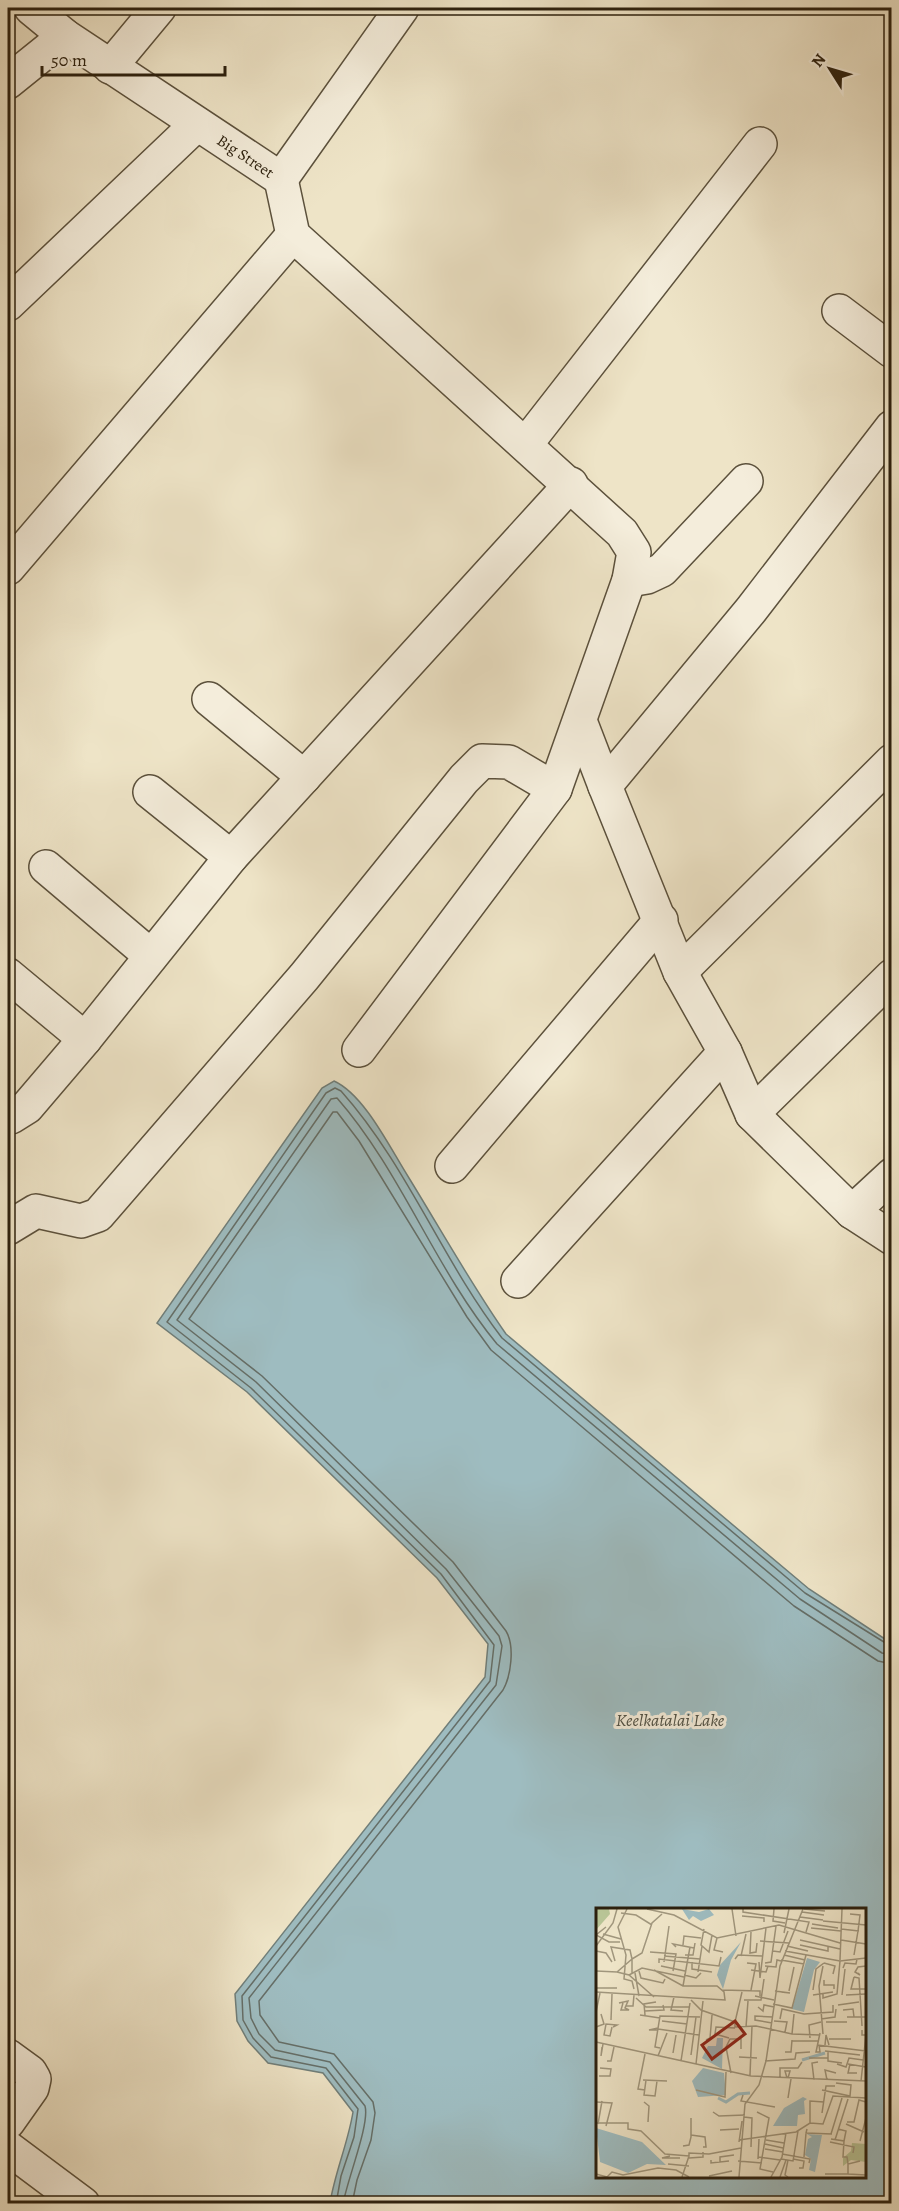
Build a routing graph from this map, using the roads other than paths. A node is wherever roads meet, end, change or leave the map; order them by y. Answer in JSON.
{"nodes":[{"id":1,"x":31,"y":8,"type":"edge"},
{"id":2,"x":159,"y":8,"type":"edge"},
{"id":3,"x":402,"y":8,"type":"edge"},
{"id":4,"x":65,"y":36,"type":"junction"},
{"id":5,"x":110,"y":67,"type":"junction"},
{"id":6,"x":8,"y":82,"type":"edge"},
{"id":7,"x":197,"y":124,"type":"junction"},
{"id":8,"x":760,"y":144,"type":"dead end"},
{"id":9,"x":281,"y":179,"type":"junction"},
{"id":10,"x":293,"y":235,"type":"junction"},
{"id":11,"x":8,"y":304,"type":"edge"},
{"id":12,"x":839,"y":311,"type":"dead end"},
{"id":13,"x":891,"y":351,"type":"edge"},
{"id":14,"x":891,"y":427,"type":"edge"},
{"id":15,"x":526,"y":444,"type":"junction"},
{"id":16,"x":746,"y":481,"type":"dead end"},
{"id":17,"x":571,"y":484,"type":"junction"},
{"id":18,"x":8,"y":568,"type":"edge"},
{"id":19,"x":629,"y":580,"type":"junction"},
{"id":20,"x":209,"y":699,"type":"dead end"},
{"id":21,"x":580,"y":721,"type":"junction"},
{"id":22,"x":891,"y":761,"type":"edge"},
{"id":23,"x":304,"y":777,"type":"junction"},
{"id":24,"x":605,"y":786,"type":"junction"},
{"id":25,"x":555,"y":789,"type":"junction"},
{"id":26,"x":150,"y":792,"type":"dead end"},
{"id":27,"x":231,"y":857,"type":"junction"},
{"id":28,"x":46,"y":867,"type":"dead end"},
{"id":29,"x":661,"y":921,"type":"junction"},
{"id":30,"x":152,"y":956,"type":"junction"},
{"id":31,"x":680,"y":972,"type":"junction"},
{"id":32,"x":8,"y":975,"type":"edge"},
{"id":33,"x":891,"y":976,"type":"edge"},
{"id":34,"x":86,"y":1039,"type":"junction"},
{"id":35,"x":359,"y":1050,"type":"dead end"},
{"id":36,"x":725,"y":1052,"type":"junction"},
{"id":37,"x":752,"y":1114,"type":"junction"},
{"id":38,"x":8,"y":1115,"type":"edge"},
{"id":39,"x":452,"y":1166,"type":"dead end"},
{"id":40,"x":891,"y":1175,"type":"edge"},
{"id":41,"x":852,"y":1212,"type":"junction"},
{"id":42,"x":8,"y":1228,"type":"edge"},
{"id":43,"x":891,"y":1239,"type":"edge"},
{"id":44,"x":518,"y":1281,"type":"dead end"},
{"id":45,"x":8,"y":2056,"type":"edge"},
{"id":46,"x":8,"y":2122,"type":"edge"},
{"id":47,"x":8,"y":2148,"type":"edge"},
{"id":48,"x":83,"y":2204,"type":"edge"}],
"edges":[{"from":1,"to":4,"type":"street","name":"Big Street"},
{"from":2,"to":5,"type":"street"},
{"from":3,"to":9,"type":"street","name":"Big Street"},
{"from":4,"to":5,"type":"street","name":"Big Street"},
{"from":4,"to":6,"type":"street"},
{"from":5,"to":7,"type":"street","name":"Big Street"},
{"from":7,"to":9,"type":"street","name":"Big Street"},
{"from":7,"to":11,"type":"street"},
{"from":8,"to":15,"type":"street"},
{"from":9,"to":10,"type":"street"},
{"from":10,"to":15,"type":"street"},
{"from":10,"to":18,"type":"street"},
{"from":12,"to":13,"type":"street"},
{"from":14,"to":24,"type":"street"},
{"from":15,"to":17,"type":"street"},
{"from":16,"to":19,"type":"street"},
{"from":17,"to":19,"type":"street"},
{"from":17,"to":23,"type":"street"},
{"from":19,"to":21,"type":"street"},
{"from":20,"to":23,"type":"street"},
{"from":21,"to":24,"type":"street"},
{"from":21,"to":25,"type":"street"},
{"from":22,"to":31,"type":"street"},
{"from":23,"to":27,"type":"street"},
{"from":24,"to":29,"type":"street"},
{"from":25,"to":35,"type":"street"},
{"from":25,"to":42,"type":"street"},
{"from":26,"to":27,"type":"street"},
{"from":27,"to":30,"type":"street"},
{"from":28,"to":30,"type":"street"},
{"from":29,"to":31,"type":"street"},
{"from":29,"to":39,"type":"street"},
{"from":30,"to":34,"type":"street"},
{"from":31,"to":36,"type":"street"},
{"from":32,"to":34,"type":"street"},
{"from":33,"to":37,"type":"street"},
{"from":34,"to":38,"type":"street"},
{"from":36,"to":37,"type":"street"},
{"from":36,"to":44,"type":"street"},
{"from":37,"to":41,"type":"street"},
{"from":40,"to":41,"type":"street"},
{"from":41,"to":43,"type":"street"},
{"from":45,"to":46,"type":"street"},
{"from":47,"to":48,"type":"street"}]}
